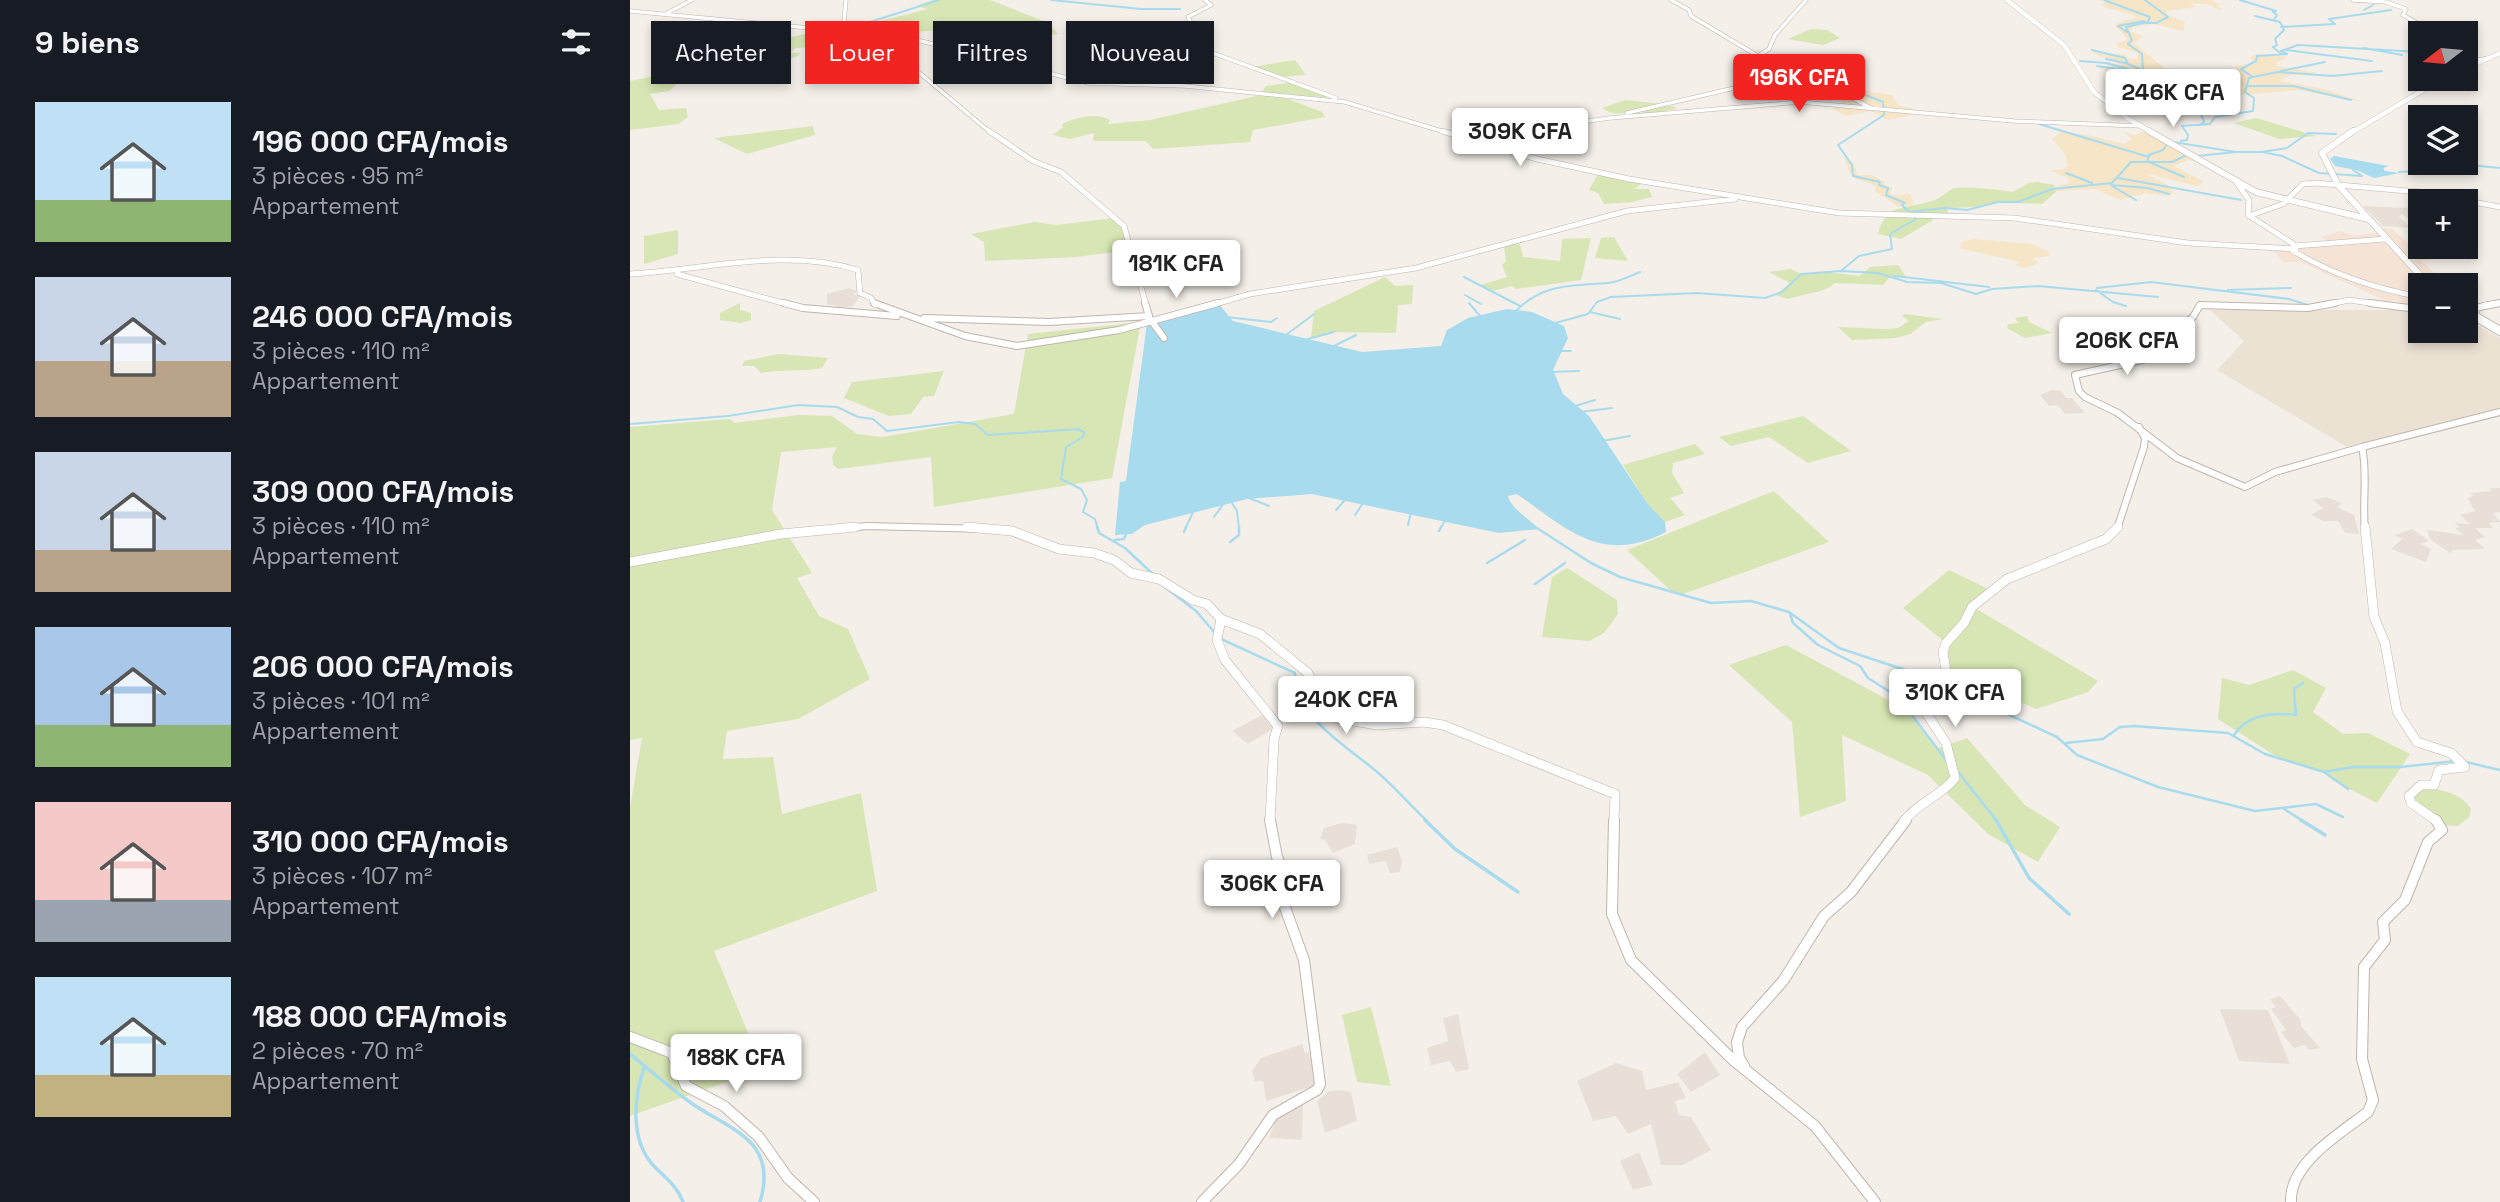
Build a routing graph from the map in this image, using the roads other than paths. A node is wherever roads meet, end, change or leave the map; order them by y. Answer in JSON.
{"nodes":[{"id":1,"x":692,"y":0,"type":"edge"},
{"id":2,"x":846,"y":0,"type":"edge"},
{"id":3,"x":1205,"y":0,"type":"edge"},
{"id":4,"x":1671,"y":0,"type":"edge"},
{"id":5,"x":1806,"y":0,"type":"edge"},
{"id":6,"x":2007,"y":0,"type":"edge"},
{"id":7,"x":2357,"y":0,"type":"edge"},
{"id":8,"x":630,"y":11,"type":"edge"},
{"id":9,"x":662,"y":14,"type":"junction"},
{"id":10,"x":844,"y":21,"type":"edge"},
{"id":11,"x":2413,"y":21,"type":"edge"},
{"id":12,"x":805,"y":27,"type":"edge"},
{"id":13,"x":919,"y":39,"type":"edge"},
{"id":14,"x":2500,"y":53,"type":"edge"},
{"id":15,"x":1759,"y":58,"type":"junction"},
{"id":16,"x":2489,"y":58,"type":"junction"},
{"id":17,"x":2478,"y":60,"type":"edge"},
{"id":18,"x":2478,"y":63,"type":"edge"},
{"id":19,"x":919,"y":71,"type":"edge"},
{"id":20,"x":1797,"y":75,"type":"junction"},
{"id":21,"x":1759,"y":78,"type":"junction"},
{"id":22,"x":2421,"y":91,"type":"edge"},
{"id":23,"x":1350,"y":103,"type":"junction"},
{"id":24,"x":1876,"y":110,"type":"junction"},
{"id":25,"x":1605,"y":118,"type":"junction"},
{"id":26,"x":2141,"y":125,"type":"junction"},
{"id":27,"x":1457,"y":136,"type":"junction"},
{"id":28,"x":2237,"y":183,"type":"junction"},
{"id":29,"x":2338,"y":184,"type":"junction"},
{"id":30,"x":1748,"y":198,"type":"junction"},
{"id":31,"x":2286,"y":201,"type":"junction"},
{"id":32,"x":2500,"y":207,"type":"edge"},
{"id":33,"x":2249,"y":216,"type":"junction"},
{"id":34,"x":2368,"y":219,"type":"junction"},
{"id":35,"x":2386,"y":239,"type":"junction"},
{"id":36,"x":2294,"y":248,"type":"junction"},
{"id":37,"x":671,"y":272,"type":"junction"},
{"id":38,"x":2418,"y":273,"type":"edge"},
{"id":39,"x":630,"y":274,"type":"edge"},
{"id":40,"x":2408,"y":295,"type":"edge"},
{"id":41,"x":2500,"y":303,"type":"edge"},
{"id":42,"x":2478,"y":306,"type":"edge"},
{"id":43,"x":2408,"y":308,"type":"edge"},
{"id":44,"x":914,"y":317,"type":"junction"},
{"id":45,"x":1149,"y":318,"type":"junction"},
{"id":46,"x":2478,"y":318,"type":"edge"},
{"id":47,"x":2500,"y":331,"type":"edge"},
{"id":48,"x":1164,"y":338,"type":"dead end"},
{"id":49,"x":2500,"y":412,"type":"edge"},
{"id":50,"x":2139,"y":427,"type":"junction"},
{"id":51,"x":2362,"y":447,"type":"junction"},
{"id":52,"x":630,"y":562,"type":"edge"},
{"id":53,"x":1221,"y":619,"type":"junction"},
{"id":54,"x":630,"y":1037,"type":"edge"},
{"id":55,"x":1750,"y":1074,"type":"junction"},
{"id":56,"x":814,"y":1202,"type":"edge"},
{"id":57,"x":1202,"y":1202,"type":"edge"},
{"id":58,"x":1875,"y":1202,"type":"edge"},
{"id":59,"x":2291,"y":1202,"type":"edge"}],
"edges":[{"from":1,"to":9,"type":"street"},
{"from":2,"to":10,"type":"street"},
{"from":3,"to":23,"type":"street"},
{"from":4,"to":15,"type":"street"},
{"from":5,"to":15,"type":"street"},
{"from":6,"to":26,"type":"street"},
{"from":7,"to":11,"type":"street"},
{"from":8,"to":9,"type":"street"},
{"from":9,"to":12,"type":"street"},
{"from":13,"to":23,"type":"street"},
{"from":14,"to":16,"type":"street"},
{"from":15,"to":20,"type":"street"},
{"from":15,"to":21,"type":"street"},
{"from":16,"to":17,"type":"street"},
{"from":16,"to":18,"type":"street"},
{"from":19,"to":45,"type":"street"},
{"from":20,"to":21,"type":"street"},
{"from":20,"to":24,"type":"street"},
{"from":21,"to":25,"type":"street"},
{"from":22,"to":29,"type":"street"},
{"from":23,"to":27,"type":"street"},
{"from":24,"to":25,"type":"street"},
{"from":24,"to":26,"type":"street"},
{"from":25,"to":27,"type":"street"},
{"from":26,"to":28,"type":"street"},
{"from":27,"to":30,"type":"street"},
{"from":28,"to":31,"type":"street"},
{"from":28,"to":33,"type":"street"},
{"from":29,"to":31,"type":"street"},
{"from":29,"to":32,"type":"street"},
{"from":29,"to":34,"type":"street"},
{"from":30,"to":36,"type":"street"},
{"from":30,"to":45,"type":"street"},
{"from":31,"to":33,"type":"street"},
{"from":31,"to":34,"type":"street"},
{"from":33,"to":36,"type":"street"},
{"from":34,"to":35,"type":"street"},
{"from":35,"to":36,"type":"street"},
{"from":35,"to":38,"type":"street"},
{"from":36,"to":40,"type":"street"},
{"from":37,"to":39,"type":"street"},
{"from":37,"to":44,"type":"street"},
{"from":37,"to":44,"type":"street"},
{"from":41,"to":42,"type":"street"},
{"from":43,"to":50,"type":"street"},
{"from":44,"to":45,"type":"street"},
{"from":44,"to":45,"type":"street"},
{"from":45,"to":48,"type":"street"},
{"from":46,"to":47,"type":"street"},
{"from":49,"to":51,"type":"street"},
{"from":50,"to":51,"type":"street"},
{"from":50,"to":55,"type":"street"},
{"from":51,"to":59,"type":"street"},
{"from":52,"to":53,"type":"street"},
{"from":53,"to":55,"type":"street"},
{"from":53,"to":57,"type":"street"},
{"from":54,"to":56,"type":"street"},
{"from":55,"to":58,"type":"street"}]}
